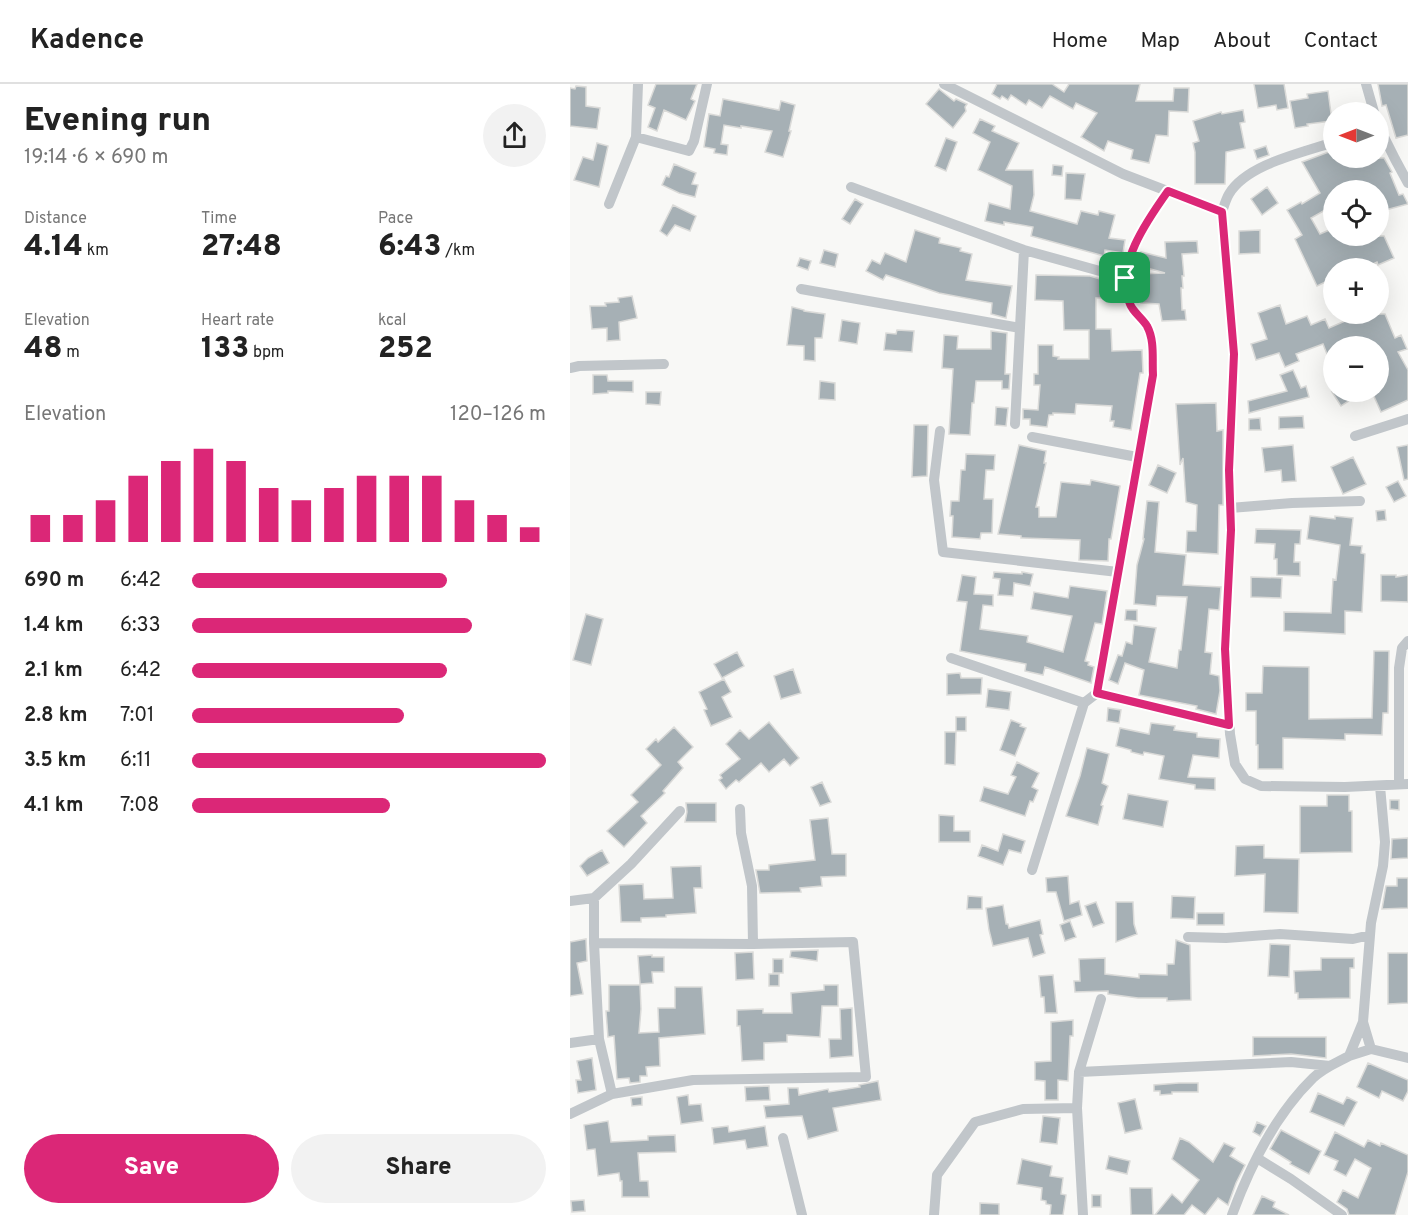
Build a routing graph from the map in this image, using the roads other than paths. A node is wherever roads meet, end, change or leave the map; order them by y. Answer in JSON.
{"nodes":[{"id":1,"x":638,"y":84,"type":"edge"},
{"id":2,"x":707,"y":84,"type":"edge"},
{"id":3,"x":944,"y":84,"type":"edge"},
{"id":4,"x":1366,"y":84,"type":"edge"},
{"id":5,"x":1371,"y":102,"type":"edge"},
{"id":6,"x":636,"y":137,"type":"junction"},
{"id":7,"x":1323,"y":146,"type":"edge"},
{"id":8,"x":1389,"y":146,"type":"edge"},
{"id":9,"x":1408,"y":183,"type":"edge"},
{"id":10,"x":851,"y":187,"type":"dead end"},
{"id":11,"x":1168,"y":191,"type":"junction"},
{"id":12,"x":609,"y":204,"type":"dead end"},
{"id":13,"x":1222,"y":212,"type":"junction"},
{"id":14,"x":1024,"y":250,"type":"junction"},
{"id":15,"x":1125,"y":278,"type":"junction"},
{"id":16,"x":801,"y":289,"type":"dead end"},
{"id":17,"x":1020,"y":328,"type":"junction"},
{"id":18,"x":664,"y":364,"type":"dead end"},
{"id":19,"x":570,"y":368,"type":"edge"},
{"id":20,"x":1408,"y":419,"type":"edge"},
{"id":21,"x":1015,"y":424,"type":"dead end"},
{"id":22,"x":940,"y":431,"type":"dead end"},
{"id":23,"x":1355,"y":436,"type":"dead end"},
{"id":24,"x":1032,"y":437,"type":"dead end"},
{"id":25,"x":1137,"y":457,"type":"junction"},
{"id":26,"x":1360,"y":501,"type":"dead end"},
{"id":27,"x":1230,"y":508,"type":"junction"},
{"id":28,"x":1118,"y":572,"type":"junction"},
{"id":29,"x":1408,"y":641,"type":"edge"},
{"id":30,"x":951,"y":658,"type":"dead end"},
{"id":31,"x":1097,"y":693,"type":"junction"},
{"id":32,"x":1084,"y":703,"type":"junction"},
{"id":33,"x":1229,"y":725,"type":"junction"},
{"id":34,"x":1403,"y":784,"type":"edge"},
{"id":35,"x":1380,"y":786,"type":"junction"},
{"id":36,"x":740,"y":809,"type":"dead end"},
{"id":37,"x":680,"y":811,"type":"dead end"},
{"id":38,"x":1032,"y":870,"type":"dead end"},
{"id":39,"x":594,"y":898,"type":"junction"},
{"id":40,"x":570,"y":901,"type":"edge"},
{"id":41,"x":1370,"y":935,"type":"junction"},
{"id":42,"x":1188,"y":937,"type":"dead end"},
{"id":43,"x":594,"y":943,"type":"junction"},
{"id":44,"x":753,"y":944,"type":"junction"},
{"id":45,"x":1101,"y":999,"type":"dead end"},
{"id":46,"x":1363,"y":1022,"type":"junction"},
{"id":47,"x":598,"y":1039,"type":"junction"},
{"id":48,"x":570,"y":1043,"type":"edge"},
{"id":49,"x":1371,"y":1048,"type":"junction"},
{"id":50,"x":1349,"y":1056,"type":"junction"},
{"id":51,"x":1408,"y":1058,"type":"edge"},
{"id":52,"x":1330,"y":1065,"type":"junction"},
{"id":53,"x":1079,"y":1072,"type":"junction"},
{"id":54,"x":612,"y":1094,"type":"junction"},
{"id":55,"x":1077,"y":1108,"type":"junction"},
{"id":56,"x":570,"y":1114,"type":"edge"},
{"id":57,"x":783,"y":1138,"type":"dead end"},
{"id":58,"x":1257,"y":1158,"type":"junction"},
{"id":59,"x":802,"y":1215,"type":"edge"},
{"id":60,"x":934,"y":1215,"type":"edge"},
{"id":61,"x":1083,"y":1215,"type":"edge"},
{"id":62,"x":1232,"y":1215,"type":"edge"},
{"id":63,"x":1342,"y":1215,"type":"edge"}],
"edges":[{"from":1,"to":6,"type":"street"},
{"from":2,"to":6,"type":"street"},
{"from":3,"to":11,"type":"street"},
{"from":4,"to":5,"type":"street"},
{"from":6,"to":12,"type":"street"},
{"from":7,"to":13,"type":"street"},
{"from":8,"to":9,"type":"street"},
{"from":10,"to":14,"type":"street"},
{"from":11,"to":13,"type":"street"},
{"from":11,"to":15,"type":"street"},
{"from":13,"to":27,"type":"street"},
{"from":14,"to":15,"type":"street"},
{"from":14,"to":17,"type":"street"},
{"from":15,"to":25,"type":"street"},
{"from":16,"to":17,"type":"street"},
{"from":17,"to":21,"type":"street"},
{"from":18,"to":19,"type":"street"},
{"from":20,"to":23,"type":"street"},
{"from":22,"to":28,"type":"street"},
{"from":24,"to":25,"type":"street"},
{"from":25,"to":28,"type":"street"},
{"from":26,"to":27,"type":"street"},
{"from":27,"to":33,"type":"street"},
{"from":28,"to":31,"type":"street"},
{"from":29,"to":34,"type":"street"},
{"from":30,"to":32,"type":"street"},
{"from":31,"to":32,"type":"street"},
{"from":31,"to":33,"type":"street"},
{"from":32,"to":38,"type":"street"},
{"from":33,"to":35,"type":"street"},
{"from":34,"to":35,"type":"street"},
{"from":35,"to":41,"type":"street"},
{"from":36,"to":44,"type":"street"},
{"from":37,"to":39,"type":"street"},
{"from":39,"to":40,"type":"street"},
{"from":39,"to":43,"type":"street"},
{"from":41,"to":42,"type":"street"},
{"from":41,"to":46,"type":"street"},
{"from":43,"to":44,"type":"street"},
{"from":43,"to":47,"type":"street"},
{"from":44,"to":54,"type":"street"},
{"from":45,"to":53,"type":"street"},
{"from":46,"to":49,"type":"street"},
{"from":46,"to":50,"type":"street"},
{"from":47,"to":48,"type":"street"},
{"from":47,"to":54,"type":"street"},
{"from":49,"to":50,"type":"street"},
{"from":49,"to":51,"type":"street"},
{"from":50,"to":52,"type":"street"},
{"from":52,"to":53,"type":"street"},
{"from":52,"to":58,"type":"street"},
{"from":53,"to":55,"type":"street"},
{"from":54,"to":56,"type":"street"},
{"from":55,"to":60,"type":"street"},
{"from":55,"to":61,"type":"street"},
{"from":57,"to":59,"type":"street"},
{"from":58,"to":62,"type":"street"},
{"from":58,"to":63,"type":"street"}]}
